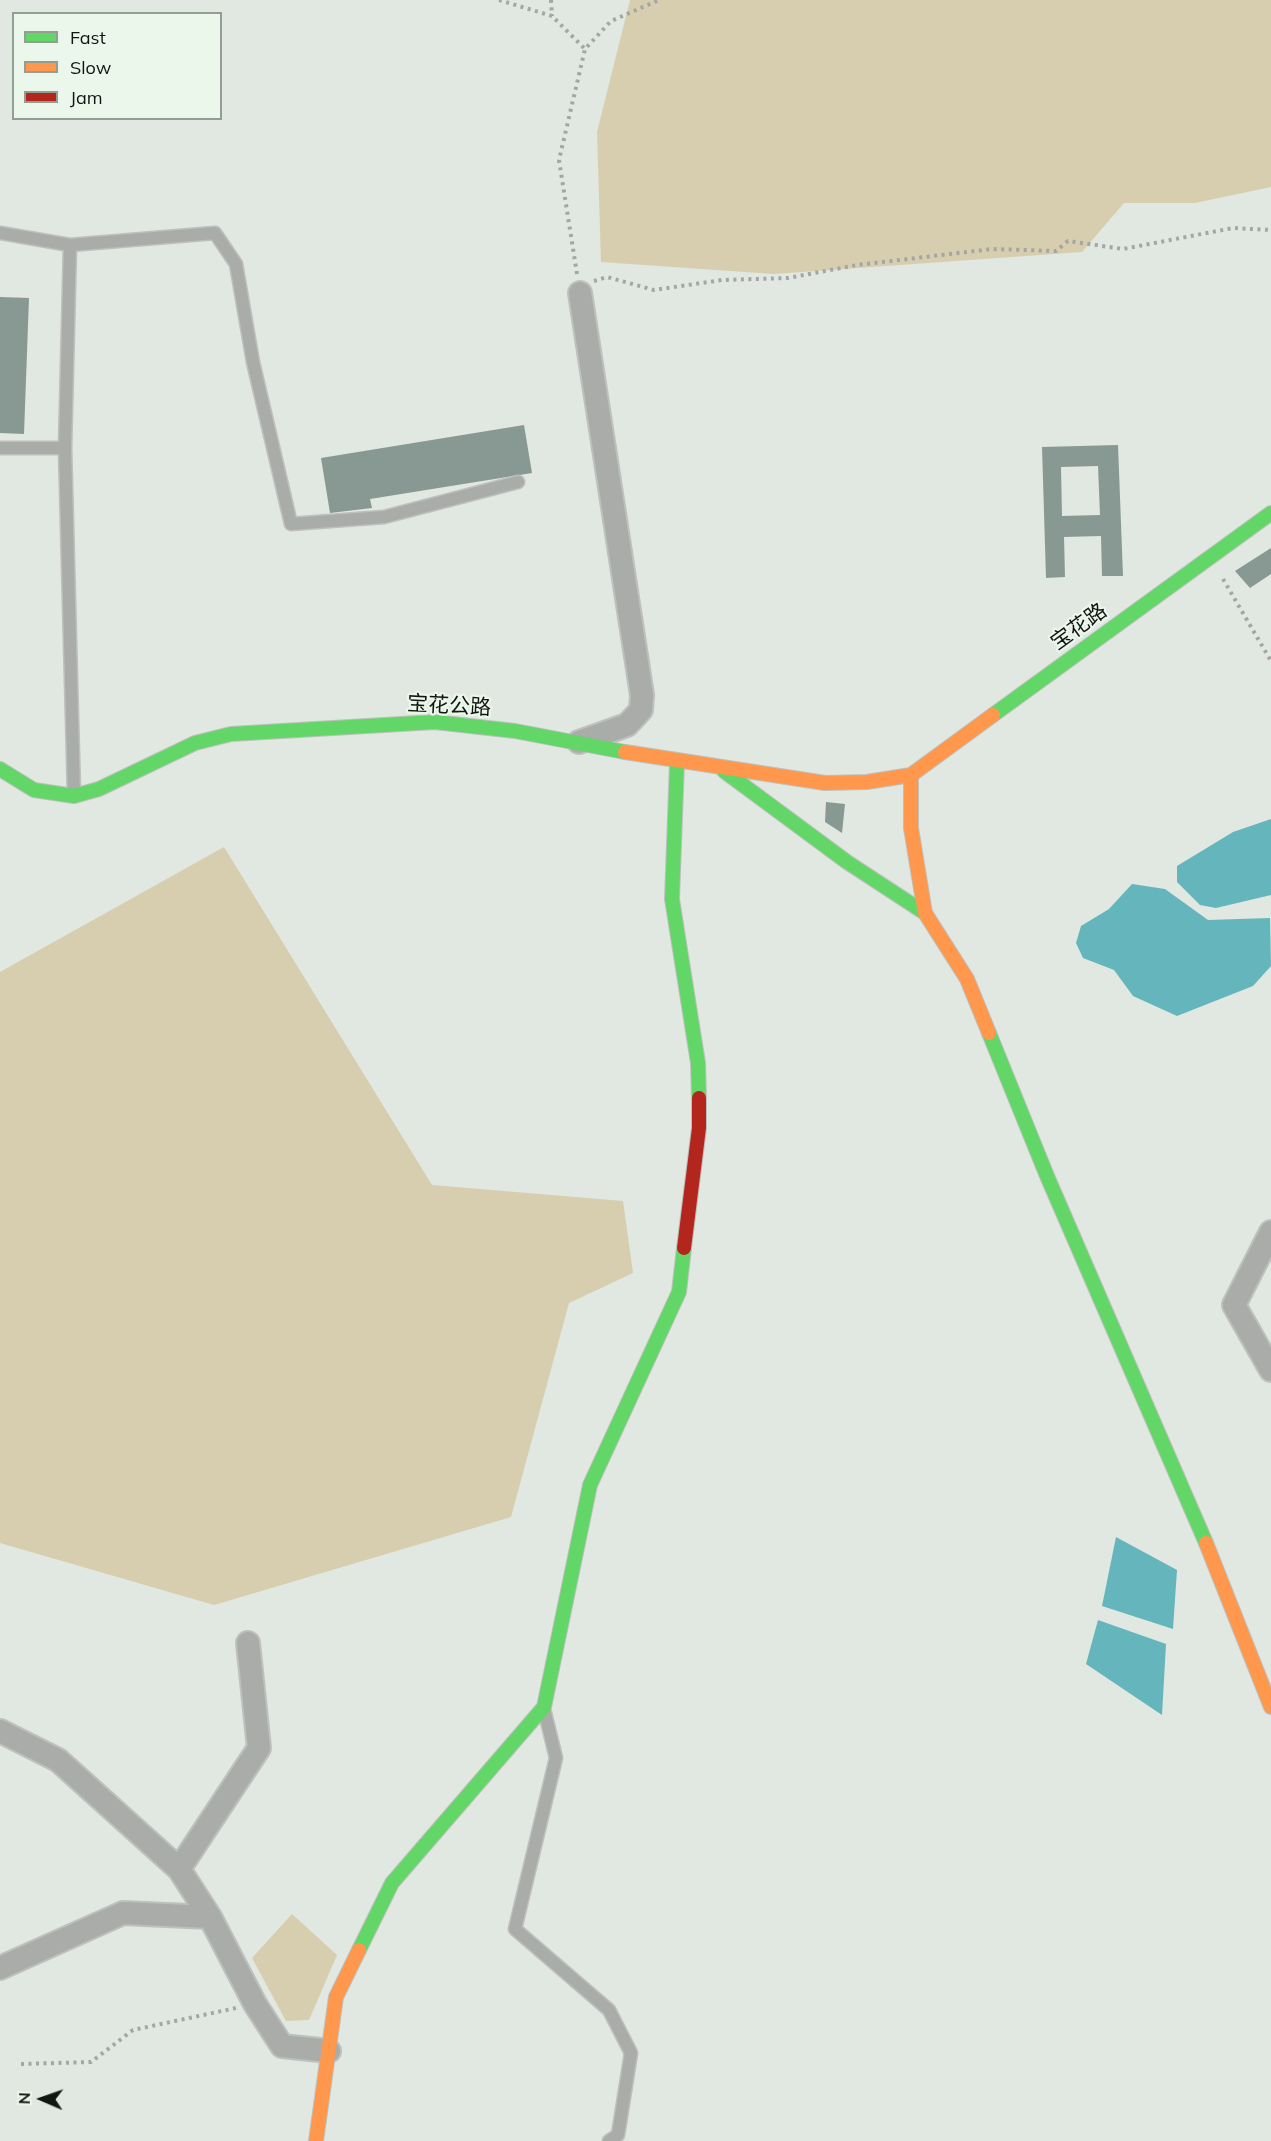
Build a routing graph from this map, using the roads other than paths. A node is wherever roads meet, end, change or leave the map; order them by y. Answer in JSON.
{"nodes":[{"id":1,"x":0,"y":233,"type":"edge"},
{"id":2,"x":70,"y":245,"type":"junction"},
{"id":3,"x":579,"y":290,"type":"road end"},
{"id":4,"x":0,"y":448,"type":"edge"},
{"id":5,"x":65,"y":448,"type":"junction"},
{"id":6,"x":518,"y":482,"type":"dead end"},
{"id":7,"x":1271,"y":513,"type":"edge"},
{"id":8,"x":577,"y":742,"type":"junction"},
{"id":9,"x":677,"y":762,"type":"junction"},
{"id":10,"x":0,"y":769,"type":"edge"},
{"id":11,"x":722,"y":769,"type":"junction"},
{"id":12,"x":911,"y":775,"type":"junction"},
{"id":13,"x":74,"y":796,"type":"junction"},
{"id":14,"x":925,"y":913,"type":"junction"},
{"id":15,"x":1271,"y":1232,"type":"edge"},
{"id":16,"x":1271,"y":1370,"type":"edge"},
{"id":17,"x":248,"y":1643,"type":"dead end"},
{"id":18,"x":544,"y":1707,"type":"junction"},
{"id":19,"x":1271,"y":1707,"type":"edge"},
{"id":20,"x":0,"y":1731,"type":"edge"},
{"id":21,"x":179,"y":1869,"type":"junction"},
{"id":22,"x":210,"y":1917,"type":"junction"},
{"id":23,"x":0,"y":1968,"type":"edge"},
{"id":24,"x":329,"y":2051,"type":"junction"},
{"id":25,"x":614,"y":2139,"type":"edge"},
{"id":26,"x":316,"y":2141,"type":"edge"}],
"edges":[{"from":1,"to":2,"type":"lane"},
{"from":2,"to":5,"type":"lane"},
{"from":2,"to":6,"type":"lane"},
{"from":3,"to":8,"type":"street"},
{"from":4,"to":5,"type":"lane"},
{"from":5,"to":13,"type":"lane"},
{"from":7,"to":12,"type":"street","name":"宝花路"},
{"from":8,"to":9,"type":"street","name":"宝花公路"},
{"from":8,"to":13,"type":"street","name":"宝花公路"},
{"from":9,"to":11,"type":"street","name":"宝花公路"},
{"from":9,"to":18,"type":"street"},
{"from":10,"to":13,"type":"street","name":"宝花公路"},
{"from":11,"to":12,"type":"street","name":"宝花公路"},
{"from":11,"to":14,"type":"street"},
{"from":12,"to":14,"type":"street"},
{"from":14,"to":19,"type":"street"},
{"from":15,"to":16,"type":"street"},
{"from":17,"to":21,"type":"street"},
{"from":18,"to":24,"type":"street"},
{"from":18,"to":25,"type":"lane"},
{"from":20,"to":21,"type":"street"},
{"from":21,"to":22,"type":"street"},
{"from":22,"to":23,"type":"street"},
{"from":22,"to":24,"type":"street"},
{"from":24,"to":26,"type":"street"}]}
